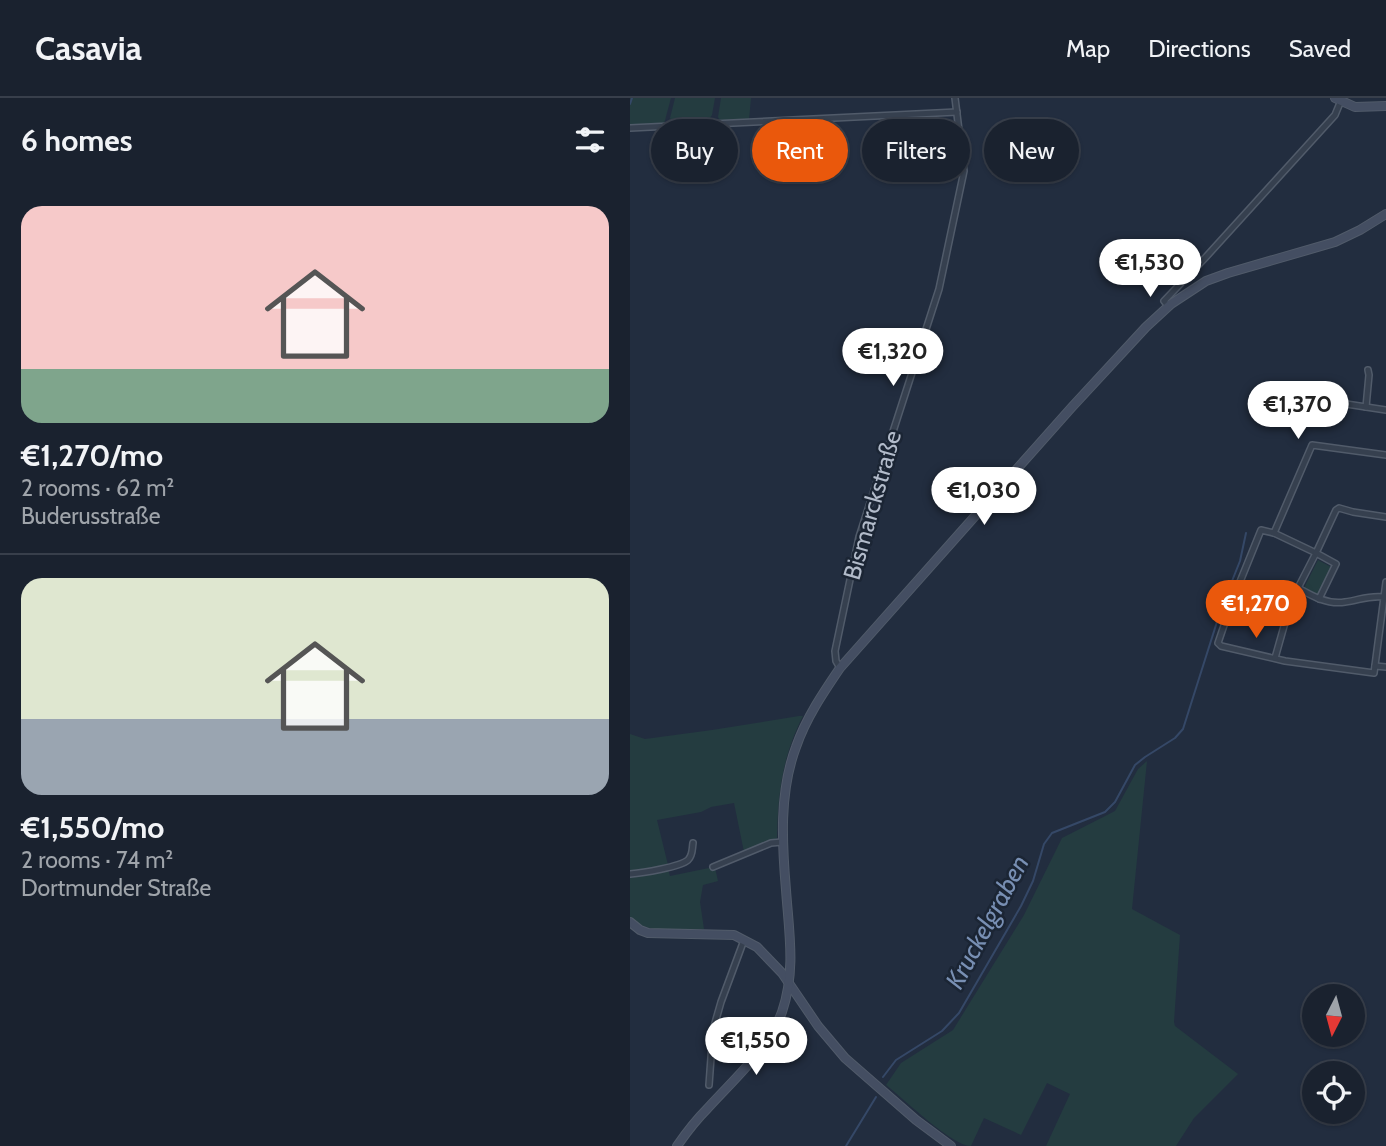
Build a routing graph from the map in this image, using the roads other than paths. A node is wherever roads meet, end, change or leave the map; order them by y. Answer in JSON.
{"nodes":[{"id":1,"x":956,"y":98,"type":"edge"},
{"id":2,"x":1339,"y":99,"type":"edge"},
{"id":3,"x":1386,"y":106,"type":"edge"},
{"id":4,"x":957,"y":112,"type":"junction"},
{"id":5,"x":630,"y":128,"type":"edge"},
{"id":6,"x":1386,"y":214,"type":"edge"},
{"id":7,"x":1168,"y":306,"type":"junction"},
{"id":8,"x":1368,"y":370,"type":"dead end"},
{"id":9,"x":1313,"y":397,"type":"dead end"},
{"id":10,"x":1366,"y":407,"type":"junction"},
{"id":11,"x":1386,"y":410,"type":"edge"},
{"id":12,"x":1386,"y":455,"type":"edge"},
{"id":13,"x":1386,"y":517,"type":"edge"},
{"id":14,"x":1274,"y":533,"type":"junction"},
{"id":15,"x":1316,"y":553,"type":"junction"},
{"id":16,"x":1386,"y":582,"type":"edge"},
{"id":17,"x":1298,"y":588,"type":"junction"},
{"id":18,"x":1384,"y":597,"type":"junction"},
{"id":19,"x":1319,"y":599,"type":"junction"},
{"id":20,"x":1275,"y":658,"type":"junction"},
{"id":21,"x":1375,"y":666,"type":"junction"},
{"id":22,"x":1386,"y":667,"type":"edge"},
{"id":23,"x":840,"y":668,"type":"junction"},
{"id":24,"x":782,"y":842,"type":"junction"},
{"id":25,"x":692,"y":843,"type":"dead end"},
{"id":26,"x":713,"y":867,"type":"dead end"},
{"id":27,"x":630,"y":874,"type":"edge"},
{"id":28,"x":630,"y":922,"type":"edge"},
{"id":29,"x":744,"y":940,"type":"junction"},
{"id":30,"x":789,"y":983,"type":"junction"},
{"id":31,"x":709,"y":1085,"type":"dead end"},
{"id":32,"x":677,"y":1146,"type":"edge"},
{"id":33,"x":951,"y":1146,"type":"edge"}],
"edges":[{"from":1,"to":4,"type":"street","name":"Bismarckstraße"},
{"from":2,"to":3,"type":"main road"},
{"from":2,"to":7,"type":"street"},
{"from":4,"to":5,"type":"street"},
{"from":4,"to":23,"type":"street","name":"Bismarckstraße"},
{"from":6,"to":7,"type":"main road"},
{"from":7,"to":23,"type":"main road"},
{"from":8,"to":10,"type":"street"},
{"from":9,"to":10,"type":"street"},
{"from":10,"to":11,"type":"street"},
{"from":12,"to":14,"type":"street"},
{"from":13,"to":15,"type":"street"},
{"from":14,"to":15,"type":"street"},
{"from":14,"to":20,"type":"street"},
{"from":15,"to":17,"type":"street"},
{"from":15,"to":19,"type":"street"},
{"from":16,"to":18,"type":"street"},
{"from":17,"to":19,"type":"street"},
{"from":17,"to":20,"type":"street"},
{"from":18,"to":19,"type":"street"},
{"from":18,"to":21,"type":"street"},
{"from":20,"to":21,"type":"street"},
{"from":21,"to":22,"type":"street"},
{"from":23,"to":24,"type":"main road"},
{"from":24,"to":26,"type":"street"},
{"from":24,"to":30,"type":"main road"},
{"from":25,"to":27,"type":"street"},
{"from":28,"to":29,"type":"main road"},
{"from":29,"to":30,"type":"main road"},
{"from":29,"to":31,"type":"street"},
{"from":30,"to":32,"type":"main road"},
{"from":30,"to":33,"type":"main road"}]}
